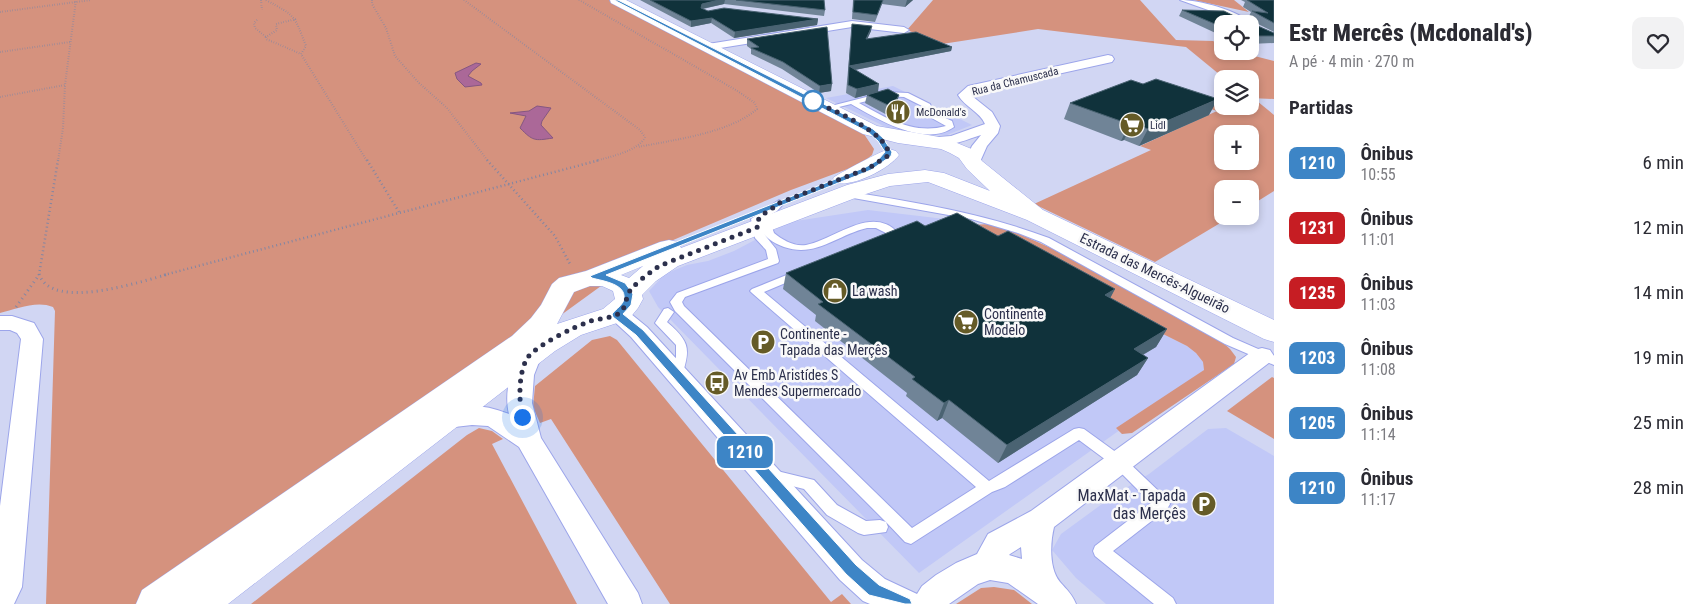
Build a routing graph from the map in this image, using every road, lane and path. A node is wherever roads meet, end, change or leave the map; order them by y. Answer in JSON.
{"nodes":[{"id":1,"x":91,"y":0,"type":"edge"},
{"id":2,"x":261,"y":0,"type":"edge"},
{"id":3,"x":266,"y":0,"type":"edge"},
{"id":4,"x":372,"y":0,"type":"edge"},
{"id":5,"x":464,"y":0,"type":"edge"},
{"id":6,"x":579,"y":0,"type":"edge"},
{"id":7,"x":616,"y":0,"type":"edge"},
{"id":8,"x":1185,"y":0,"type":"edge"},
{"id":9,"x":76,"y":1,"type":"edge"},
{"id":10,"x":262,"y":10,"type":"dead end"},
{"id":11,"x":0,"y":12,"type":"edge"},
{"id":12,"x":1228,"y":15,"type":"edge"},
{"id":13,"x":296,"y":19,"type":"junction"},
{"id":14,"x":257,"y":20,"type":"dead end"},
{"id":15,"x":812,"y":20,"type":"edge"},
{"id":16,"x":852,"y":24,"type":"junction"},
{"id":17,"x":904,"y":30,"type":"dead end"},
{"id":18,"x":266,"y":37,"type":"junction"},
{"id":19,"x":70,"y":42,"type":"junction"},
{"id":20,"x":708,"y":47,"type":"junction"},
{"id":21,"x":0,"y":52,"type":"edge"},
{"id":22,"x":300,"y":54,"type":"junction"},
{"id":23,"x":1108,"y":59,"type":"dead end"},
{"id":24,"x":65,"y":85,"type":"junction"},
{"id":25,"x":0,"y":97,"type":"edge"},
{"id":26,"x":852,"y":102,"type":"junction"},
{"id":27,"x":828,"y":108,"type":"junction"},
{"id":28,"x":931,"y":114,"type":"junction"},
{"id":29,"x":877,"y":125,"type":"junction"},
{"id":30,"x":993,"y":126,"type":"junction"},
{"id":31,"x":950,"y":127,"type":"junction"},
{"id":32,"x":967,"y":135,"type":"junction"},
{"id":33,"x":924,"y":141,"type":"junction"},
{"id":34,"x":634,"y":148,"type":"junction"},
{"id":35,"x":889,"y":153,"type":"junction"},
{"id":36,"x":974,"y":163,"type":"junction"},
{"id":37,"x":930,"y":177,"type":"junction"},
{"id":38,"x":510,"y":185,"type":"junction"},
{"id":39,"x":843,"y":194,"type":"junction"},
{"id":40,"x":779,"y":203,"type":"junction"},
{"id":41,"x":399,"y":212,"type":"junction"},
{"id":42,"x":1040,"y":217,"type":"junction"},
{"id":43,"x":762,"y":225,"type":"junction"},
{"id":44,"x":873,"y":245,"type":"edge"},
{"id":45,"x":1058,"y":247,"type":"junction"},
{"id":46,"x":810,"y":270,"type":"edge"},
{"id":47,"x":39,"y":275,"type":"junction"},
{"id":48,"x":577,"y":286,"type":"junction"},
{"id":49,"x":612,"y":310,"type":"junction"},
{"id":50,"x":668,"y":312,"type":"dead end"},
{"id":51,"x":2,"y":323,"type":"edge"},
{"id":52,"x":1274,"y":332,"type":"edge"},
{"id":53,"x":528,"y":357,"type":"junction"},
{"id":54,"x":1268,"y":359,"type":"edge"},
{"id":55,"x":676,"y":375,"type":"junction"},
{"id":56,"x":446,"y":418,"type":"junction"},
{"id":57,"x":528,"y":440,"type":"junction"},
{"id":58,"x":1119,"y":462,"type":"junction"},
{"id":59,"x":765,"y":474,"type":"junction"},
{"id":60,"x":987,"y":488,"type":"junction"},
{"id":61,"x":1040,"y":520,"type":"junction"},
{"id":62,"x":880,"y":527,"type":"dead end"},
{"id":63,"x":991,"y":566,"type":"junction"},
{"id":64,"x":6,"y":596,"type":"edge"},
{"id":65,"x":1057,"y":600,"type":"edge"},
{"id":66,"x":157,"y":604,"type":"edge"},
{"id":67,"x":194,"y":604,"type":"edge"},
{"id":68,"x":626,"y":604,"type":"edge"},
{"id":69,"x":905,"y":604,"type":"edge"},
{"id":70,"x":929,"y":604,"type":"edge"},
{"id":71,"x":1167,"y":604,"type":"edge"}],
"edges":[{"from":1,"to":9,"type":"path"},
{"from":2,"to":10,"type":"path"},
{"from":3,"to":13,"type":"path"},
{"from":4,"to":38,"type":"path"},
{"from":5,"to":34,"type":"path"},
{"from":6,"to":34,"type":"path"},
{"from":7,"to":20,"type":"street","name":"Estrada das Mercês-Algueirão"},
{"from":8,"to":12,"type":"street"},
{"from":9,"to":11,"type":"path"},
{"from":9,"to":19,"type":"path"},
{"from":13,"to":18,"type":"path"},
{"from":13,"to":22,"type":"path"},
{"from":14,"to":18,"type":"path"},
{"from":15,"to":16,"type":"street"},
{"from":16,"to":17,"type":"street"},
{"from":16,"to":20,"type":"street"},
{"from":18,"to":22,"type":"path"},
{"from":19,"to":21,"type":"path"},
{"from":19,"to":24,"type":"path"},
{"from":20,"to":27,"type":"street","name":"Estrada das Mercês-Algueirão"},
{"from":22,"to":41,"type":"path"},
{"from":23,"to":30,"type":"street","name":"Rua da Chamuscada"},
{"from":24,"to":25,"type":"path"},
{"from":24,"to":47,"type":"path"},
{"from":26,"to":27,"type":"lane"},
{"from":26,"to":28,"type":"lane"},
{"from":26,"to":29,"type":"lane"},
{"from":27,"to":29,"type":"street","name":"Estrada das Mercês-Algueirão"},
{"from":28,"to":29,"type":"lane"},
{"from":28,"to":31,"type":"lane"},
{"from":29,"to":31,"type":"lane"},
{"from":29,"to":33,"type":"street","name":"Estrada das Mercês-Algueirão"},
{"from":29,"to":35,"type":"street","name":"Estrada das Mercês-Algueirão"},
{"from":30,"to":32,"type":"street"},
{"from":30,"to":36,"type":"street"},
{"from":31,"to":32,"type":"lane"},
{"from":32,"to":33,"type":"street"},
{"from":33,"to":35,"type":"street","name":"Estrada das Mercês-Algueirão"},
{"from":33,"to":36,"type":"street","name":"Estrada das Mercês-Algueirão"},
{"from":34,"to":38,"type":"path"},
{"from":35,"to":37,"type":"street","name":"Estrada das Mercês-Algueirão"},
{"from":35,"to":40,"type":"street"},
{"from":36,"to":37,"type":"street","name":"Estrada das Mercês-Algueirão"},
{"from":36,"to":42,"type":"street","name":"Estrada das Mercês-Algueirão"},
{"from":37,"to":39,"type":"street"},
{"from":37,"to":42,"type":"street","name":"Estrada das Mercês-Algueirão"},
{"from":38,"to":41,"type":"path"},
{"from":38,"to":48,"type":"path"},
{"from":39,"to":43,"type":"street"},
{"from":39,"to":45,"type":"lane"},
{"from":40,"to":43,"type":"lane"},
{"from":40,"to":48,"type":"street"},
{"from":41,"to":47,"type":"path"},
{"from":42,"to":45,"type":"lane"},
{"from":42,"to":52,"type":"street","name":"Estrada das Mercês-Algueirão"},
{"from":43,"to":44,"type":"lane"},
{"from":43,"to":49,"type":"street"},
{"from":43,"to":60,"type":"lane"},
{"from":45,"to":54,"type":"lane"},
{"from":46,"to":60,"type":"lane"},
{"from":47,"to":51,"type":"path"},
{"from":48,"to":49,"type":"street"},
{"from":48,"to":49,"type":"street"},
{"from":48,"to":66,"type":"street"},
{"from":49,"to":53,"type":"street"},
{"from":49,"to":55,"type":"street"},
{"from":50,"to":55,"type":"lane"},
{"from":51,"to":64,"type":"street"},
{"from":53,"to":56,"type":"street"},
{"from":53,"to":57,"type":"street"},
{"from":54,"to":58,"type":"street"},
{"from":55,"to":59,"type":"street"},
{"from":56,"to":57,"type":"street"},
{"from":56,"to":67,"type":"street"},
{"from":57,"to":68,"type":"street"},
{"from":58,"to":60,"type":"lane"},
{"from":58,"to":61,"type":"street"},
{"from":58,"to":71,"type":"lane"},
{"from":59,"to":62,"type":"lane"},
{"from":59,"to":69,"type":"street"},
{"from":61,"to":63,"type":"street"},
{"from":61,"to":65,"type":"street"},
{"from":63,"to":65,"type":"street"},
{"from":63,"to":70,"type":"street"}]}
